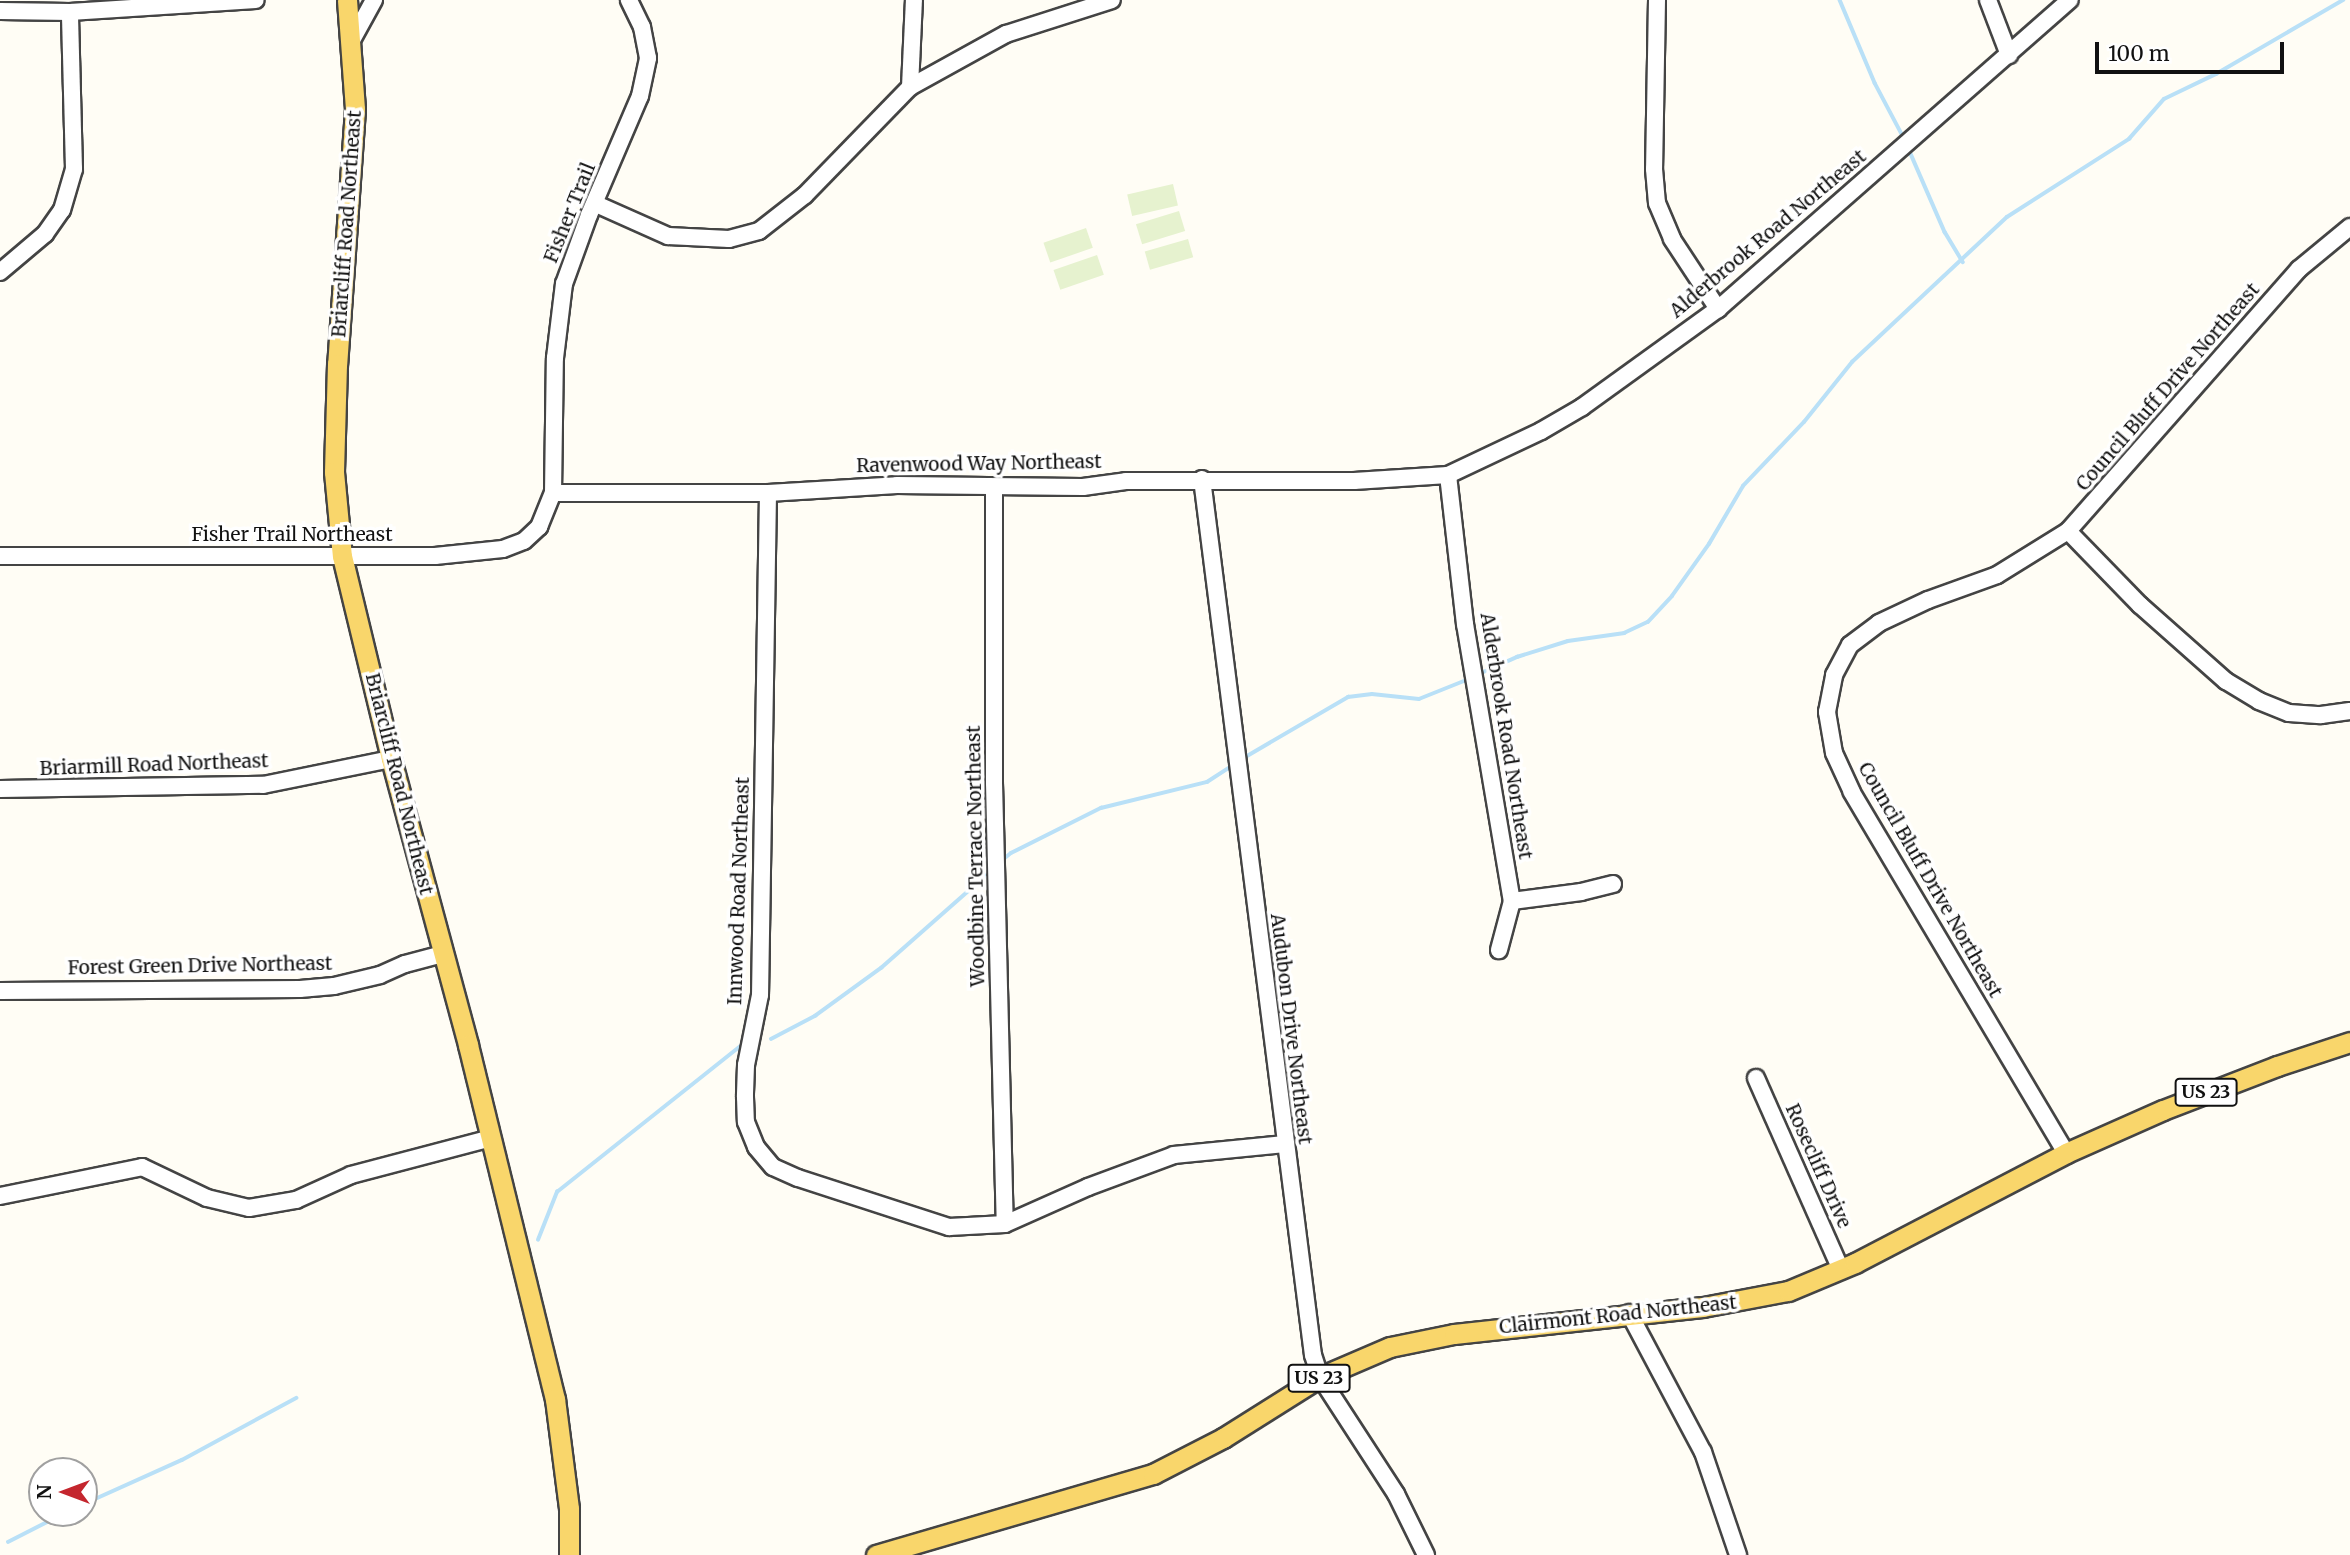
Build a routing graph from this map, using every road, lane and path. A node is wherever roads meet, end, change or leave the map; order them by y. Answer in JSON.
{"nodes":[{"id":1,"x":257,"y":0,"type":"edge"},
{"id":2,"x":346,"y":0,"type":"edge"},
{"id":3,"x":374,"y":0,"type":"edge"},
{"id":4,"x":629,"y":0,"type":"edge"},
{"id":5,"x":914,"y":0,"type":"edge"},
{"id":6,"x":1111,"y":0,"type":"edge"},
{"id":7,"x":1657,"y":0,"type":"edge"},
{"id":8,"x":1988,"y":0,"type":"edge"},
{"id":9,"x":2070,"y":0,"type":"edge"},
{"id":10,"x":0,"y":11,"type":"edge"},
{"id":11,"x":70,"y":12,"type":"junction"},
{"id":12,"x":351,"y":42,"type":"junction"},
{"id":13,"x":2009,"y":55,"type":"junction"},
{"id":14,"x":910,"y":87,"type":"junction"},
{"id":15,"x":596,"y":204,"type":"junction"},
{"id":16,"x":2350,"y":227,"type":"edge"},
{"id":17,"x":0,"y":272,"type":"edge"},
{"id":18,"x":1718,"y":309,"type":"junction"},
{"id":19,"x":1448,"y":475,"type":"junction"},
{"id":20,"x":1202,"y":479,"type":"junction"},
{"id":21,"x":995,"y":488,"type":"junction"},
{"id":22,"x":553,"y":492,"type":"junction"},
{"id":23,"x":768,"y":493,"type":"junction"},
{"id":24,"x":2068,"y":531,"type":"junction"},
{"id":25,"x":0,"y":556,"type":"edge"},
{"id":26,"x":342,"y":556,"type":"junction"},
{"id":27,"x":2350,"y":711,"type":"edge"},
{"id":28,"x":391,"y":759,"type":"junction"},
{"id":29,"x":0,"y":789,"type":"edge"},
{"id":30,"x":1613,"y":884,"type":"dead end"},
{"id":31,"x":1512,"y":901,"type":"junction"},
{"id":32,"x":1499,"y":950,"type":"dead end"},
{"id":33,"x":443,"y":954,"type":"junction"},
{"id":34,"x":0,"y":991,"type":"edge"},
{"id":35,"x":2350,"y":1042,"type":"edge"},
{"id":36,"x":1756,"y":1078,"type":"dead end"},
{"id":37,"x":491,"y":1138,"type":"junction"},
{"id":38,"x":1284,"y":1144,"type":"junction"},
{"id":39,"x":2066,"y":1153,"type":"junction"},
{"id":40,"x":0,"y":1196,"type":"edge"},
{"id":41,"x":1005,"y":1224,"type":"junction"},
{"id":42,"x":1841,"y":1270,"type":"junction"},
{"id":43,"x":1629,"y":1314,"type":"junction"},
{"id":44,"x":1320,"y":1377,"type":"junction"},
{"id":45,"x":569,"y":1555,"type":"edge"},
{"id":46,"x":876,"y":1555,"type":"edge"},
{"id":47,"x":1426,"y":1555,"type":"edge"},
{"id":48,"x":1738,"y":1555,"type":"edge"}],
"edges":[{"from":1,"to":11,"type":"street"},
{"from":2,"to":12,"type":"main road","name":"Briarcliff Road Northeast"},
{"from":3,"to":12,"type":"street"},
{"from":4,"to":15,"type":"street","name":"Fisher Trail"},
{"from":5,"to":14,"type":"street"},
{"from":6,"to":14,"type":"street"},
{"from":7,"to":18,"type":"street"},
{"from":8,"to":13,"type":"street"},
{"from":9,"to":13,"type":"street","name":"Alderbrook Road Northeast"},
{"from":10,"to":11,"type":"street"},
{"from":11,"to":17,"type":"street"},
{"from":12,"to":26,"type":"main road","name":"Briarcliff Road Northeast"},
{"from":13,"to":18,"type":"street","name":"Alderbrook Road Northeast"},
{"from":14,"to":15,"type":"street"},
{"from":15,"to":22,"type":"street","name":"Fisher Trail"},
{"from":16,"to":24,"type":"street","name":"Council Bluff Drive Northeast"},
{"from":18,"to":19,"type":"street","name":"Alderbrook Road Northeast"},
{"from":19,"to":20,"type":"street","name":"Ravenwood Way Northeast"},
{"from":19,"to":31,"type":"street","name":"Alderbrook Road Northeast"},
{"from":20,"to":21,"type":"street","name":"Ravenwood Way Northeast"},
{"from":20,"to":38,"type":"street","name":"Audubon Drive Northeast"},
{"from":21,"to":23,"type":"street","name":"Ravenwood Way Northeast"},
{"from":21,"to":41,"type":"street","name":"Woodbine Terrace Northeast"},
{"from":22,"to":23,"type":"street","name":"Ravenwood Way Northeast"},
{"from":22,"to":26,"type":"street","name":"Fisher Trail Northeast"},
{"from":23,"to":41,"type":"street","name":"Innwood Road Northeast"},
{"from":24,"to":27,"type":"street"},
{"from":24,"to":39,"type":"street","name":"Council Bluff Drive Northeast"},
{"from":25,"to":26,"type":"street","name":"Fisher Trail Northeast"},
{"from":26,"to":28,"type":"main road","name":"Briarcliff Road Northeast"},
{"from":28,"to":29,"type":"street","name":"Briarmill Road Northeast"},
{"from":28,"to":33,"type":"main road","name":"Briarcliff Road Northeast"},
{"from":30,"to":31,"type":"street"},
{"from":31,"to":32,"type":"street","name":"Alderbrook Road Northeast"},
{"from":33,"to":34,"type":"street","name":"Forest Green Drive Northeast"},
{"from":33,"to":37,"type":"main road","name":"Briarcliff Road Northeast"},
{"from":35,"to":39,"type":"main road","name":"Clairmont Road Northeast","number":"US 23"},
{"from":36,"to":42,"type":"street","name":"Rosecliff Drive"},
{"from":37,"to":40,"type":"street"},
{"from":37,"to":45,"type":"main road","name":"Briarcliff Road Northeast"},
{"from":38,"to":41,"type":"street","name":"Innwood Road Northeast"},
{"from":38,"to":44,"type":"street","name":"Audubon Drive Northeast"},
{"from":39,"to":42,"type":"main road","name":"Clairmont Road Northeast","number":"US 23"},
{"from":42,"to":43,"type":"main road","name":"Clairmont Road Northeast","number":"US 23"},
{"from":43,"to":44,"type":"main road","name":"Clairmont Road Northeast","number":"US 23"},
{"from":43,"to":48,"type":"street"},
{"from":44,"to":46,"type":"main road","name":"Clairmont Road Northeast","number":"US 23"},
{"from":44,"to":47,"type":"street","name":"Audubon Drive Northeast"}]}
